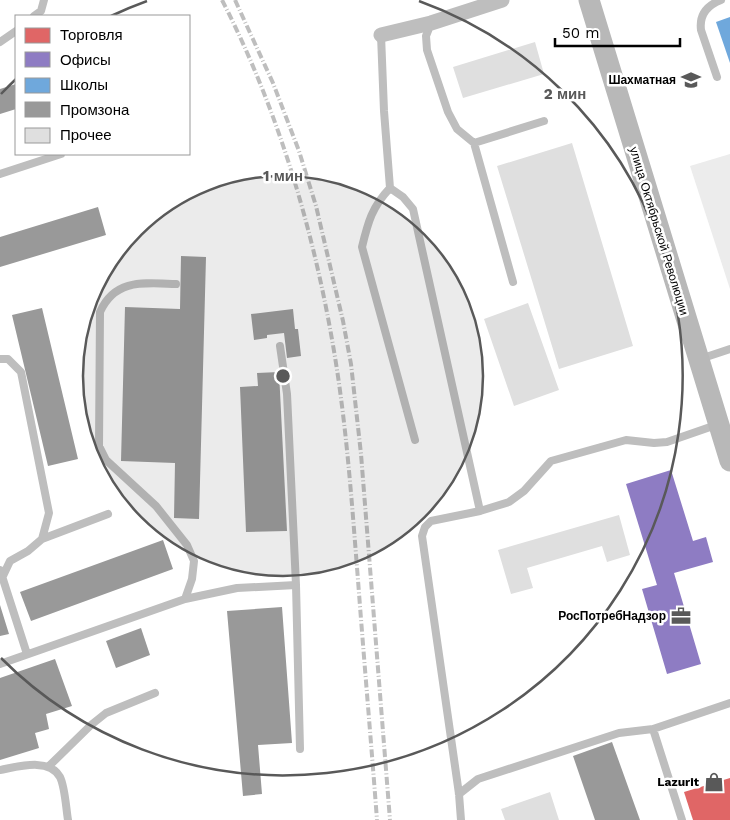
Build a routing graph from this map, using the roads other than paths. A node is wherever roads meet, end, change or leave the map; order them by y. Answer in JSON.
{"nodes":[{"id":1,"x":44,"y":0,"type":"edge"},
{"id":2,"x":500,"y":0,"type":"edge"},
{"id":3,"x":589,"y":0,"type":"edge"},
{"id":4,"x":721,"y":0,"type":"edge"},
{"id":5,"x":43,"y":13,"type":"edge"},
{"id":6,"x":430,"y":23,"type":"junction"},
{"id":7,"x":15,"y":32,"type":"edge"},
{"id":8,"x":381,"y":35,"type":"joint"},
{"id":9,"x":0,"y":42,"type":"edge"},
{"id":10,"x":717,"y":76,"type":"dead end"},
{"id":11,"x":544,"y":121,"type":"dead end"},
{"id":12,"x":474,"y":143,"type":"junction"},
{"id":13,"x":58,"y":155,"type":"edge"},
{"id":14,"x":0,"y":174,"type":"edge"},
{"id":15,"x":390,"y":188,"type":"junction"},
{"id":16,"x":513,"y":282,"type":"dead end"},
{"id":17,"x":176,"y":284,"type":"dead end"},
{"id":18,"x":280,"y":346,"type":"dead end"},
{"id":19,"x":730,"y":349,"type":"edge"},
{"id":20,"x":0,"y":359,"type":"edge"},
{"id":21,"x":698,"y":360,"type":"junction"},
{"id":22,"x":718,"y":424,"type":"junction"},
{"id":23,"x":415,"y":440,"type":"dead end"},
{"id":24,"x":730,"y":461,"type":"edge"},
{"id":25,"x":480,"y":511,"type":"junction"},
{"id":26,"x":108,"y":514,"type":"dead end"},
{"id":27,"x":42,"y":539,"type":"junction"},
{"id":28,"x":1,"y":574,"type":"edge"},
{"id":29,"x":296,"y":585,"type":"junction"},
{"id":30,"x":186,"y":599,"type":"junction"},
{"id":31,"x":26,"y":654,"type":"junction"},
{"id":32,"x":0,"y":664,"type":"edge"},
{"id":33,"x":155,"y":693,"type":"dead end"},
{"id":34,"x":730,"y":703,"type":"edge"},
{"id":35,"x":653,"y":729,"type":"junction"},
{"id":36,"x":300,"y":749,"type":"dead end"},
{"id":37,"x":48,"y":768,"type":"junction"},
{"id":38,"x":0,"y":770,"type":"edge"},
{"id":39,"x":459,"y":794,"type":"junction"},
{"id":40,"x":68,"y":820,"type":"edge"},
{"id":41,"x":461,"y":820,"type":"edge"},
{"id":42,"x":682,"y":820,"type":"edge"}],
"edges":[{"from":1,"to":5,"type":"lane"},
{"from":2,"to":6,"type":"street"},
{"from":3,"to":21,"type":"street","name":"улица Октябрьской Революции"},
{"from":4,"to":10,"type":"lane"},
{"from":6,"to":8,"type":"street"},
{"from":6,"to":12,"type":"lane"},
{"from":7,"to":9,"type":"lane"},
{"from":8,"to":15,"type":"lane"},
{"from":11,"to":12,"type":"lane"},
{"from":12,"to":16,"type":"lane"},
{"from":13,"to":14,"type":"lane"},
{"from":15,"to":23,"type":"lane"},
{"from":15,"to":25,"type":"lane"},
{"from":17,"to":30,"type":"lane"},
{"from":18,"to":29,"type":"lane"},
{"from":19,"to":21,"type":"lane"},
{"from":20,"to":27,"type":"lane"},
{"from":21,"to":22,"type":"street","name":"улица Октябрьской Революции"},
{"from":22,"to":24,"type":"street","name":"улица Октябрьской Революции"},
{"from":22,"to":25,"type":"lane"},
{"from":25,"to":39,"type":"lane"},
{"from":26,"to":27,"type":"lane"},
{"from":27,"to":28,"type":"lane"},
{"from":28,"to":31,"type":"lane"},
{"from":29,"to":30,"type":"lane"},
{"from":29,"to":36,"type":"lane"},
{"from":30,"to":31,"type":"lane"},
{"from":31,"to":32,"type":"lane"},
{"from":33,"to":37,"type":"lane"},
{"from":34,"to":35,"type":"lane"},
{"from":35,"to":39,"type":"lane"},
{"from":35,"to":42,"type":"lane"},
{"from":37,"to":38,"type":"lane"},
{"from":37,"to":40,"type":"lane"},
{"from":39,"to":41,"type":"lane"}]}
